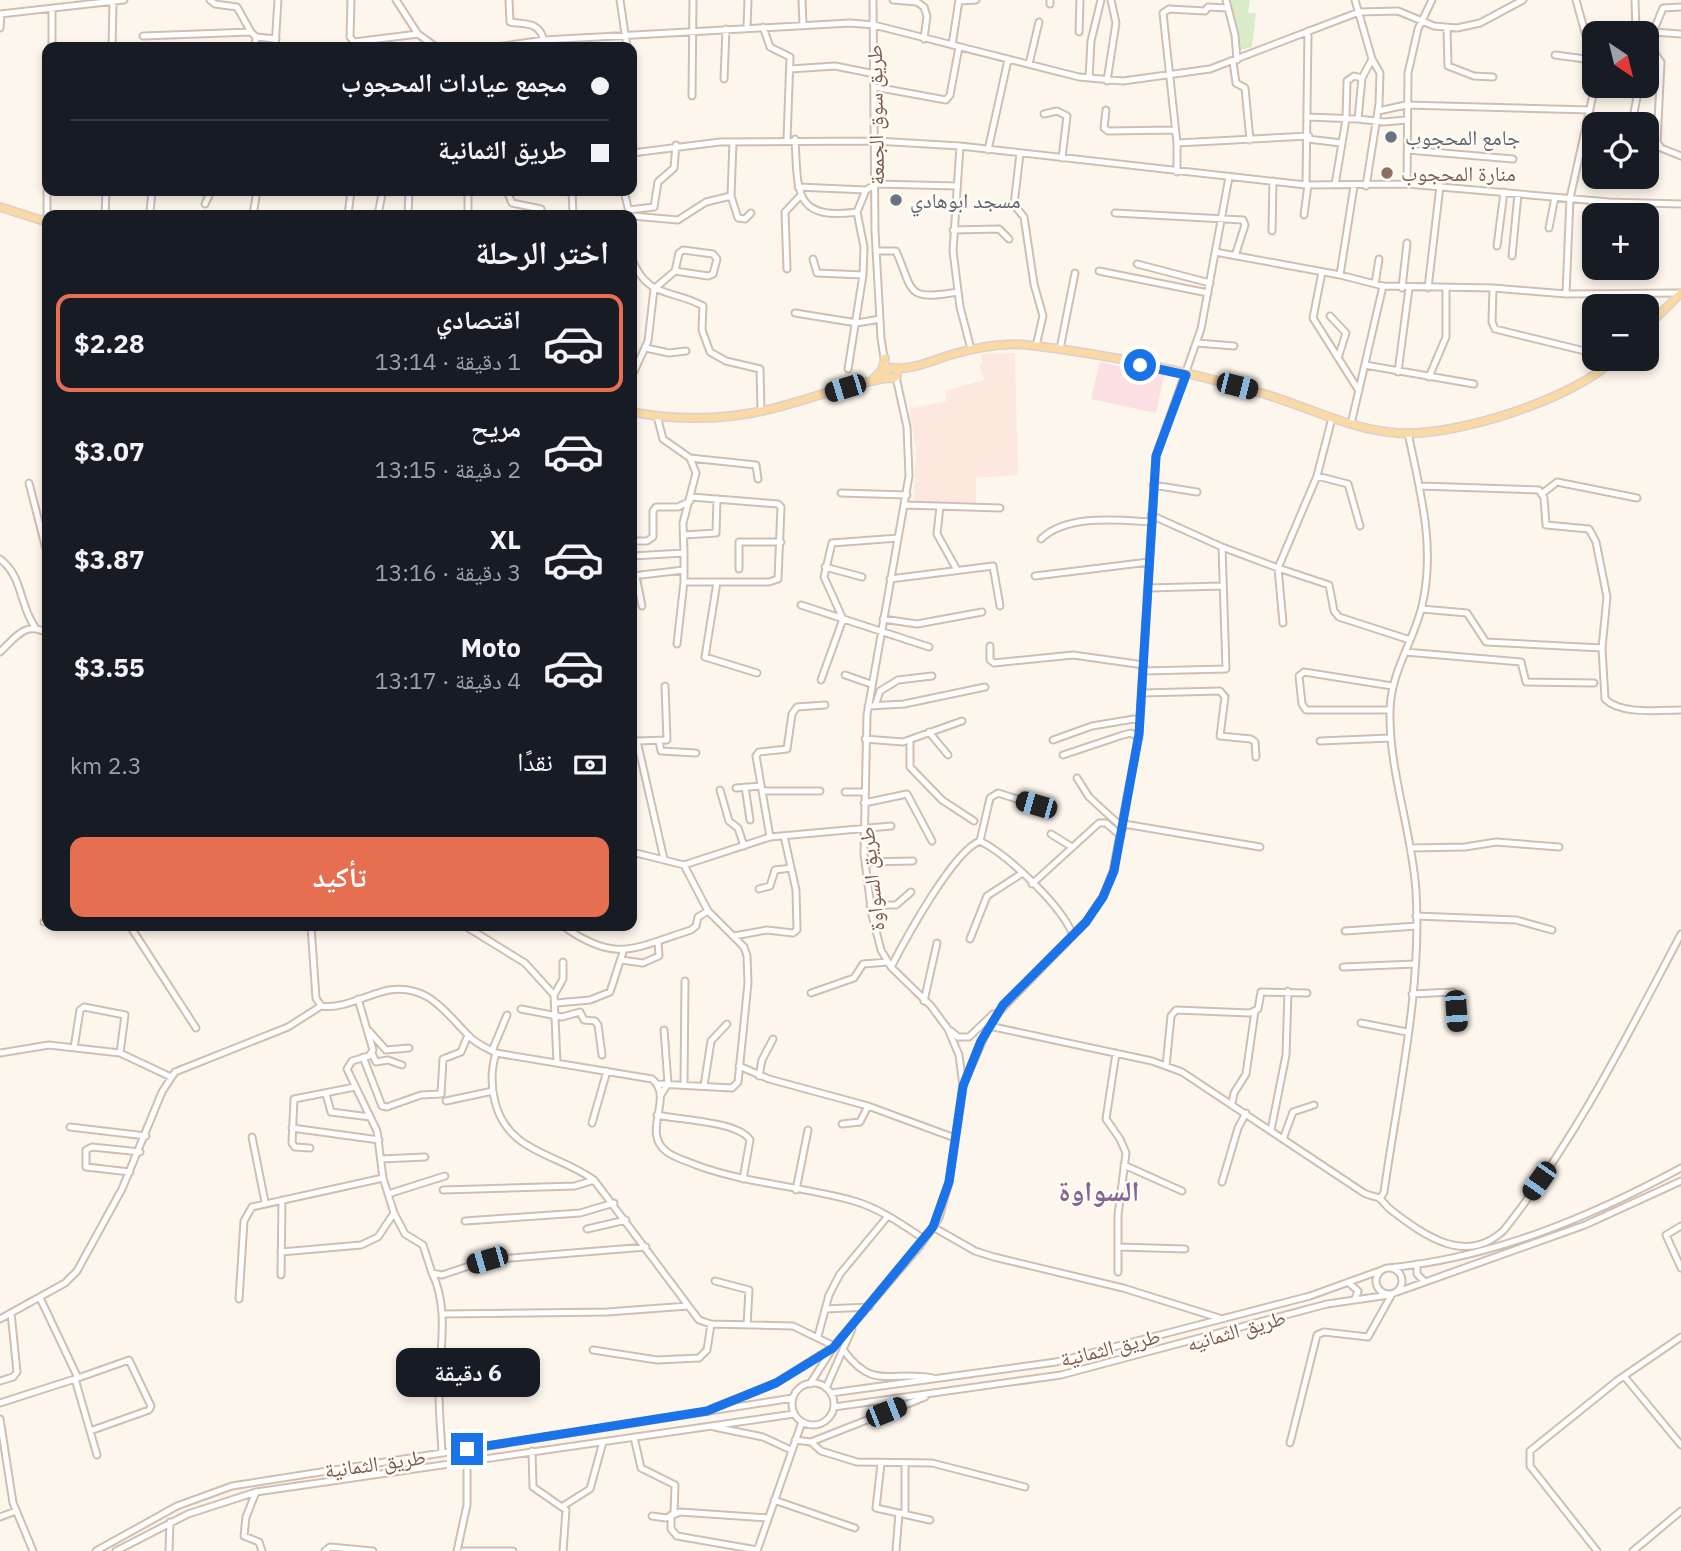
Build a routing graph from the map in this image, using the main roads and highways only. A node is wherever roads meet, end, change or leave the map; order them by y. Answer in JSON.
{"nodes":[{"id":1,"x":0,"y":207,"type":"edge"},
{"id":2,"x":42,"y":220,"type":"edge"},
{"id":3,"x":1681,"y":293,"type":"edge"},
{"id":4,"x":1659,"y":315,"type":"edge"},
{"id":5,"x":885,"y":357,"type":"road end"},
{"id":6,"x":1598,"y":371,"type":"edge"},
{"id":7,"x":874,"y":380,"type":"junction"},
{"id":8,"x":896,"y":387,"type":"road end"},
{"id":9,"x":637,"y":413,"type":"edge"}],
"edges":[{"from":1,"to":2,"type":"main road"},
{"from":3,"to":4,"type":"main road"},
{"from":5,"to":7,"type":"main road"},
{"from":6,"to":7,"type":"main road"},
{"from":7,"to":8,"type":"main road"},
{"from":7,"to":9,"type":"main road"}]}
